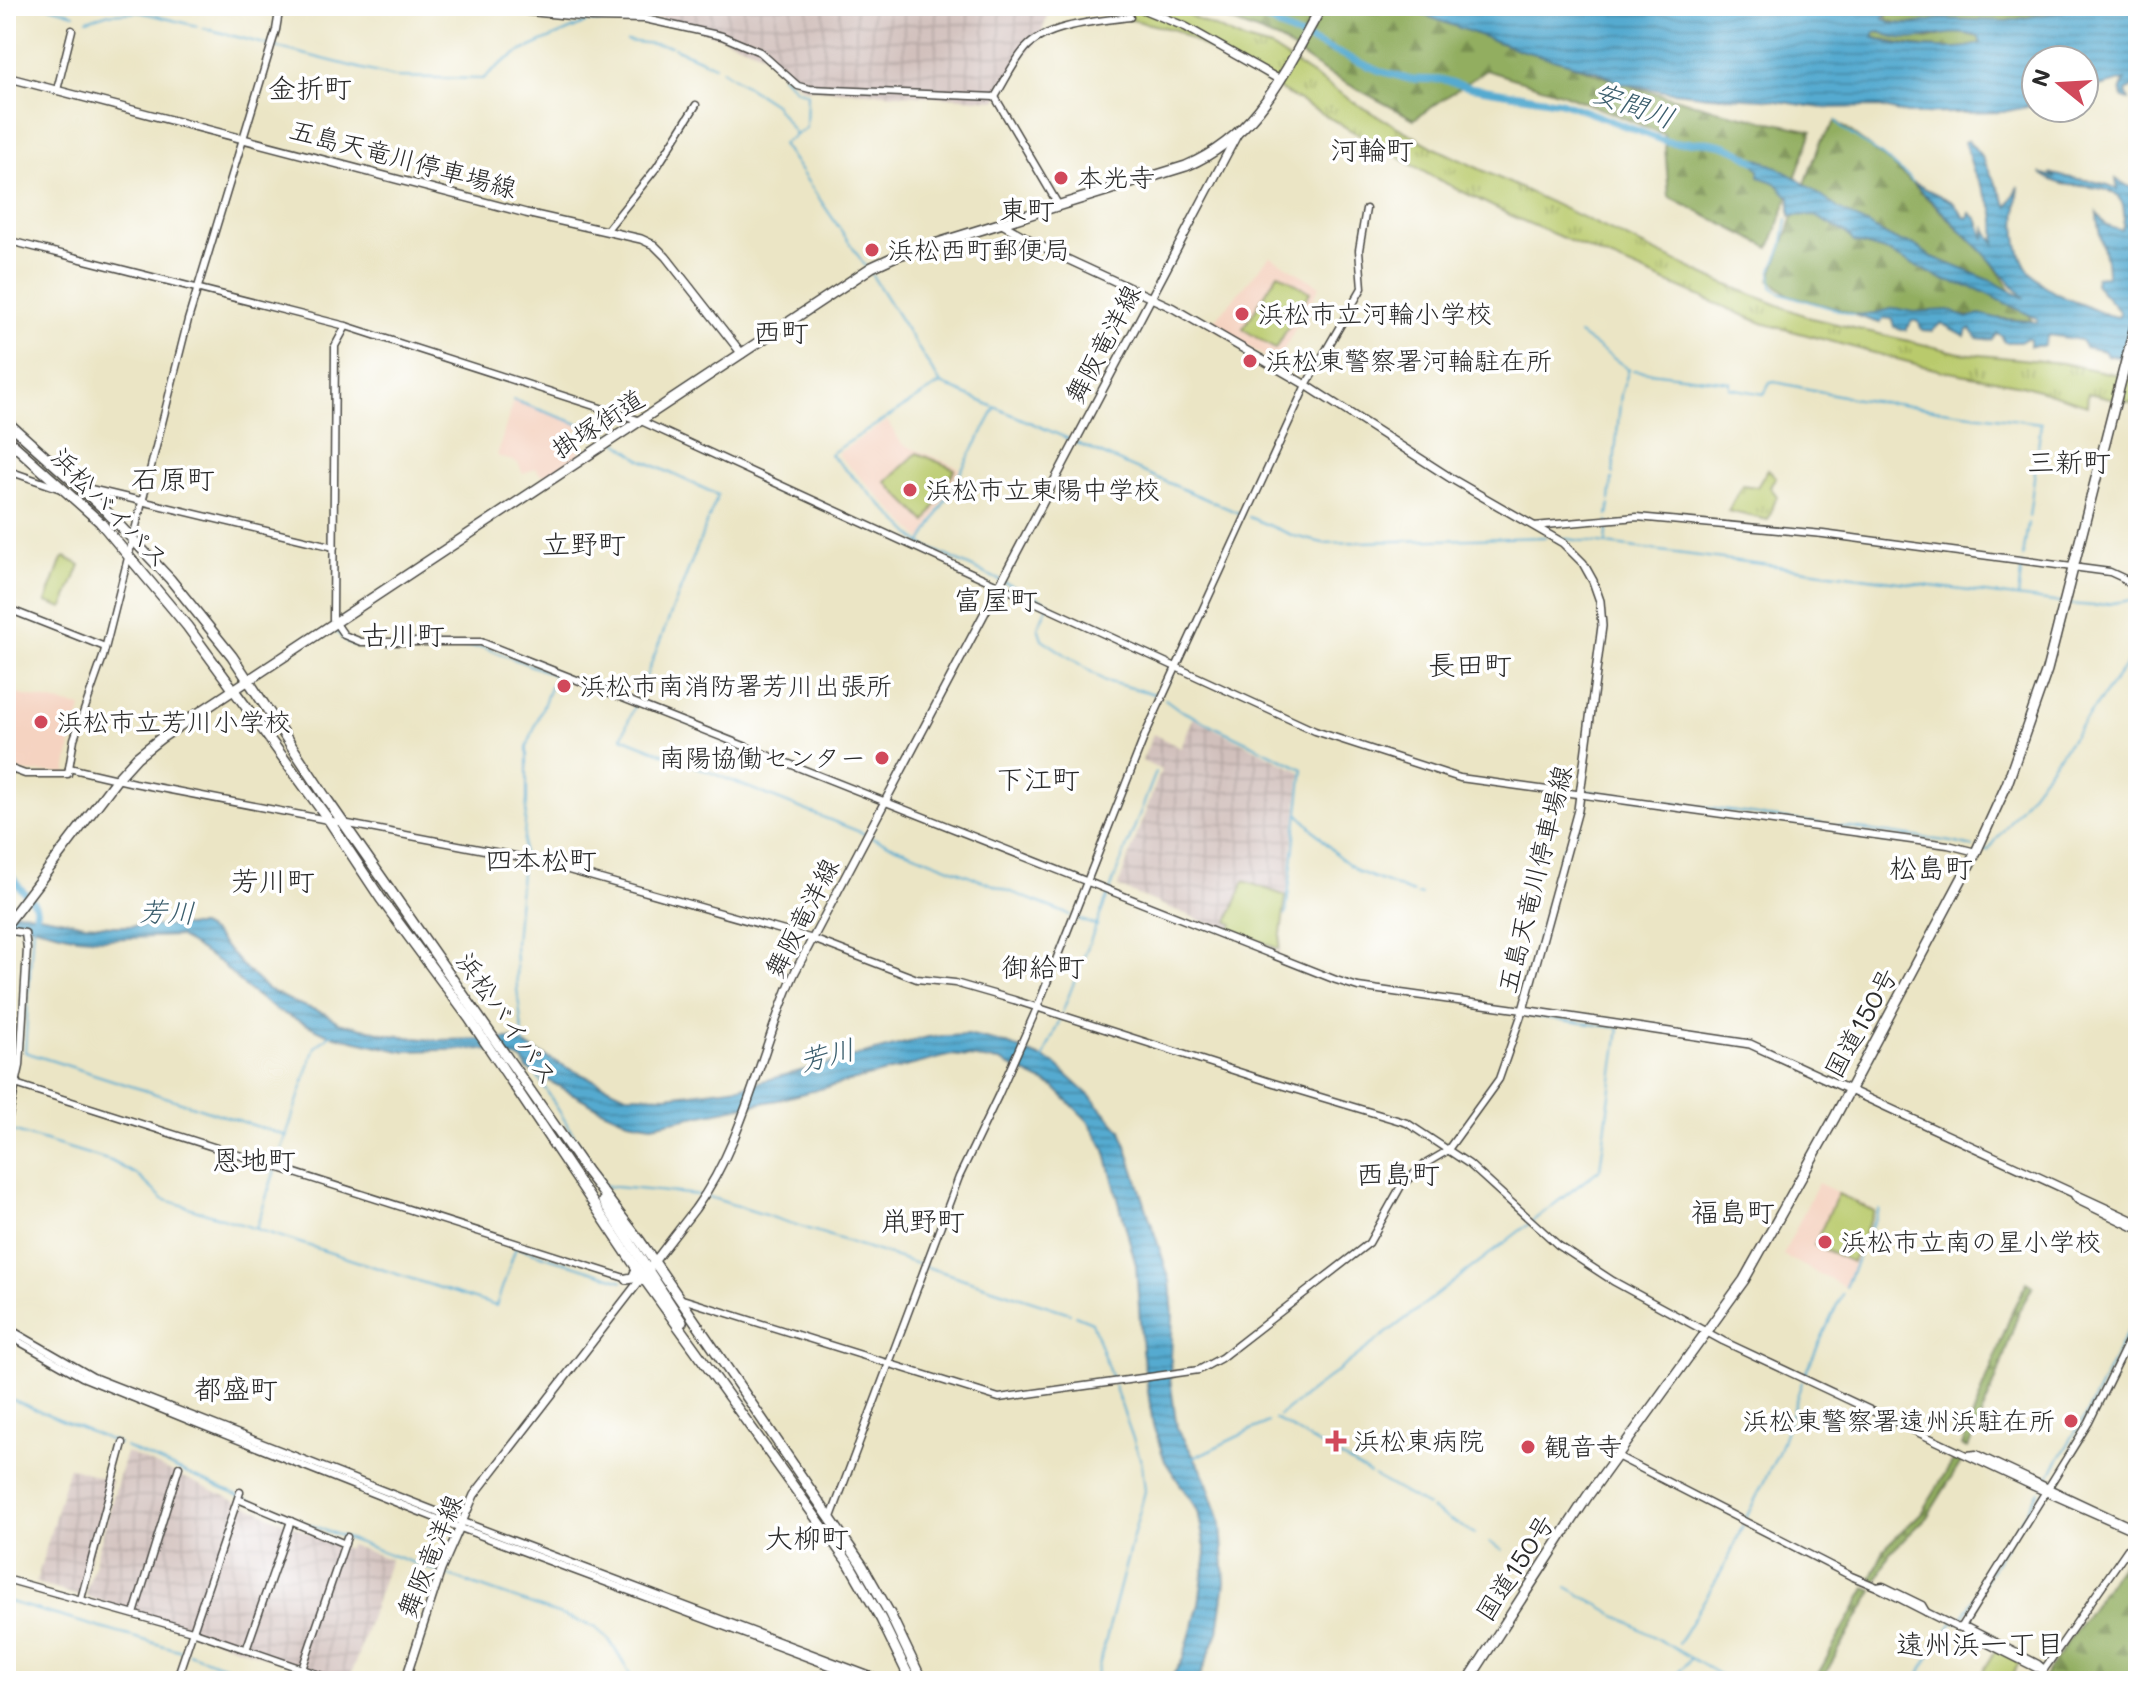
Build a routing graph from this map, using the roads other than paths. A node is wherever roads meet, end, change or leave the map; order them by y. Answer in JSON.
{"nodes":[{"id":1,"x":280,"y":6,"type":"edge"},
{"id":2,"x":467,"y":6,"type":"edge"},
{"id":3,"x":1135,"y":6,"type":"edge"},
{"id":4,"x":1322,"y":6,"type":"edge"},
{"id":5,"x":1130,"y":17,"type":"dead end"},
{"id":6,"x":72,"y":30,"type":"dead end"},
{"id":7,"x":6,"y":77,"type":"edge"},
{"id":8,"x":1280,"y":80,"type":"junction"},
{"id":9,"x":57,"y":90,"type":"junction"},
{"id":10,"x":995,"y":97,"type":"junction"},
{"id":11,"x":696,"y":105,"type":"dead end"},
{"id":12,"x":244,"y":138,"type":"junction"},
{"id":13,"x":1224,"y":151,"type":"junction"},
{"id":14,"x":1059,"y":206,"type":"junction"},
{"id":15,"x":1366,"y":209,"type":"dead end"},
{"id":16,"x":1000,"y":223,"type":"junction"},
{"id":17,"x":606,"y":231,"type":"junction"},
{"id":18,"x":6,"y":240,"type":"edge"},
{"id":19,"x":196,"y":289,"type":"junction"},
{"id":20,"x":1151,"y":296,"type":"junction"},
{"id":21,"x":2138,"y":314,"type":"edge"},
{"id":22,"x":346,"y":326,"type":"junction"},
{"id":23,"x":742,"y":354,"type":"junction"},
{"id":24,"x":1306,"y":385,"type":"junction"},
{"id":25,"x":6,"y":421,"type":"edge"},
{"id":26,"x":641,"y":421,"type":"junction"},
{"id":27,"x":6,"y":438,"type":"edge"},
{"id":28,"x":6,"y":470,"type":"edge"},
{"id":29,"x":82,"y":487,"type":"junction"},
{"id":30,"x":65,"y":488,"type":"junction"},
{"id":31,"x":142,"y":501,"type":"junction"},
{"id":32,"x":1534,"y":526,"type":"junction"},
{"id":33,"x":132,"y":539,"type":"junction"},
{"id":34,"x":334,"y":547,"type":"junction"},
{"id":35,"x":129,"y":556,"type":"junction"},
{"id":36,"x":2073,"y":567,"type":"junction"},
{"id":37,"x":999,"y":584,"type":"junction"},
{"id":38,"x":2138,"y":591,"type":"edge"},
{"id":39,"x":6,"y":608,"type":"edge"},
{"id":40,"x":335,"y":623,"type":"junction"},
{"id":41,"x":105,"y":647,"type":"junction"},
{"id":42,"x":1176,"y":666,"type":"junction"},
{"id":43,"x":248,"y":680,"type":"junction"},
{"id":44,"x":233,"y":691,"type":"junction"},
{"id":45,"x":6,"y":767,"type":"edge"},
{"id":46,"x":69,"y":768,"type":"junction"},
{"id":47,"x":117,"y":779,"type":"junction"},
{"id":48,"x":1581,"y":794,"type":"junction"},
{"id":49,"x":885,"y":801,"type":"junction"},
{"id":50,"x":328,"y":819,"type":"junction"},
{"id":51,"x":343,"y":823,"type":"junction"},
{"id":52,"x":1976,"y":852,"type":"junction"},
{"id":53,"x":1088,"y":880,"type":"junction"},
{"id":54,"x":6,"y":927,"type":"edge"},
{"id":55,"x":813,"y":939,"type":"junction"},
{"id":56,"x":1037,"y":1008,"type":"junction"},
{"id":57,"x":1523,"y":1010,"type":"junction"},
{"id":58,"x":6,"y":1081,"type":"edge"},
{"id":59,"x":17,"y":1085,"type":"junction"},
{"id":60,"x":1850,"y":1089,"type":"junction"},
{"id":61,"x":6,"y":1129,"type":"edge"},
{"id":62,"x":1447,"y":1151,"type":"junction"},
{"id":63,"x":2138,"y":1226,"type":"edge"},
{"id":64,"x":643,"y":1271,"type":"junction"},
{"id":65,"x":627,"y":1279,"type":"joint"},
{"id":66,"x":679,"y":1298,"type":"junction"},
{"id":67,"x":2138,"y":1322,"type":"edge"},
{"id":68,"x":6,"y":1327,"type":"edge"},
{"id":69,"x":1706,"y":1333,"type":"junction"},
{"id":70,"x":6,"y":1334,"type":"edge"},
{"id":71,"x":889,"y":1363,"type":"junction"},
{"id":72,"x":123,"y":1443,"type":"dead end"},
{"id":73,"x":1617,"y":1456,"type":"junction"},
{"id":74,"x":179,"y":1467,"type":"dead end"},
{"id":75,"x":2046,"y":1490,"type":"junction"},
{"id":76,"x":830,"y":1519,"type":"junction"},
{"id":77,"x":291,"y":1521,"type":"junction"},
{"id":78,"x":460,"y":1524,"type":"junction"},
{"id":79,"x":826,"y":1531,"type":"junction"},
{"id":80,"x":2138,"y":1533,"type":"edge"},
{"id":81,"x":6,"y":1579,"type":"edge"},
{"id":82,"x":81,"y":1599,"type":"junction"},
{"id":83,"x":134,"y":1614,"type":"junction"},
{"id":84,"x":1963,"y":1629,"type":"junction"},
{"id":85,"x":192,"y":1631,"type":"junction"},
{"id":86,"x":246,"y":1650,"type":"junction"},
{"id":87,"x":302,"y":1669,"type":"junction"},
{"id":88,"x":2044,"y":1669,"type":"junction"},
{"id":89,"x":176,"y":1681,"type":"edge"},
{"id":90,"x":298,"y":1681,"type":"edge"},
{"id":91,"x":337,"y":1681,"type":"edge"},
{"id":92,"x":405,"y":1681,"type":"edge"},
{"id":93,"x":870,"y":1681,"type":"edge"},
{"id":94,"x":884,"y":1681,"type":"edge"},
{"id":95,"x":911,"y":1681,"type":"edge"},
{"id":96,"x":922,"y":1681,"type":"edge"},
{"id":97,"x":1468,"y":1681,"type":"edge"},
{"id":98,"x":2036,"y":1681,"type":"edge"}],
"edges":[{"from":1,"to":12,"type":"street"},
{"from":2,"to":10,"type":"street"},
{"from":3,"to":8,"type":"main road"},
{"from":4,"to":8,"type":"highway"},
{"from":5,"to":10,"type":"street"},
{"from":6,"to":9,"type":"street"},
{"from":7,"to":9,"type":"main road","name":"五島天竜川停車場線"},
{"from":8,"to":13,"type":"highway","name":"掛塚街道"},
{"from":9,"to":12,"type":"main road","name":"五島天竜川停車場線"},
{"from":10,"to":14,"type":"street"},
{"from":11,"to":17,"type":"street"},
{"from":12,"to":17,"type":"main road","name":"五島天竜川停車場線"},
{"from":12,"to":19,"type":"street"},
{"from":13,"to":14,"type":"highway","name":"掛塚街道"},
{"from":13,"to":20,"type":"main road","name":"舞阪竜洋線"},
{"from":14,"to":16,"type":"highway","name":"掛塚街道"},
{"from":15,"to":24,"type":"street"},
{"from":16,"to":20,"type":"main road","name":"五島天竜川停車場線"},
{"from":16,"to":23,"type":"highway","name":"掛塚街道"},
{"from":17,"to":23,"type":"main road","name":"五島天竜川停車場線"},
{"from":18,"to":19,"type":"street"},
{"from":19,"to":22,"type":"street"},
{"from":19,"to":31,"type":"street"},
{"from":20,"to":24,"type":"main road","name":"五島天竜川停車場線"},
{"from":20,"to":37,"type":"main road","name":"舞阪竜洋線"},
{"from":21,"to":36,"type":"highway","name":"国道150号"},
{"from":22,"to":26,"type":"street"},
{"from":22,"to":34,"type":"street"},
{"from":23,"to":26,"type":"highway","name":"掛塚街道"},
{"from":24,"to":32,"type":"main road","name":"五島天竜川停車場線"},
{"from":24,"to":42,"type":"street"},
{"from":25,"to":29,"type":"highway","name":"浜松バイパス"},
{"from":26,"to":37,"type":"street"},
{"from":26,"to":40,"type":"highway","name":"掛塚街道"},
{"from":27,"to":30,"type":"highway","name":"浜松バイパス"},
{"from":28,"to":30,"type":"street"},
{"from":29,"to":31,"type":"street"},
{"from":29,"to":33,"type":"highway","name":"浜松バイパス"},
{"from":30,"to":35,"type":"highway","name":"浜松バイパス"},
{"from":31,"to":33,"type":"street"},
{"from":31,"to":34,"type":"street"},
{"from":32,"to":36,"type":"street"},
{"from":32,"to":48,"type":"main road","name":"五島天竜川停車場線"},
{"from":33,"to":35,"type":"street"},
{"from":33,"to":43,"type":"highway","name":"浜松バイパス"},
{"from":34,"to":40,"type":"street"},
{"from":35,"to":41,"type":"street"},
{"from":35,"to":44,"type":"highway","name":"浜松バイパス"},
{"from":36,"to":38,"type":"street"},
{"from":36,"to":52,"type":"highway","name":"国道150号"},
{"from":37,"to":42,"type":"street"},
{"from":37,"to":49,"type":"main road","name":"舞阪竜洋線"},
{"from":39,"to":41,"type":"street"},
{"from":40,"to":43,"type":"highway","name":"掛塚街道"},
{"from":40,"to":49,"type":"street"},
{"from":41,"to":46,"type":"street"},
{"from":42,"to":48,"type":"street"},
{"from":42,"to":53,"type":"street"},
{"from":43,"to":44,"type":"highway","name":"掛塚街道"},
{"from":43,"to":51,"type":"highway","name":"浜松バイパス"},
{"from":44,"to":47,"type":"highway","name":"掛塚街道"},
{"from":44,"to":50,"type":"highway","name":"浜松バイパス"},
{"from":45,"to":46,"type":"street"},
{"from":46,"to":47,"type":"street"},
{"from":47,"to":50,"type":"street"},
{"from":47,"to":54,"type":"highway","name":"掛塚街道"},
{"from":48,"to":52,"type":"street"},
{"from":48,"to":57,"type":"main road","name":"五島天竜川停車場線"},
{"from":49,"to":53,"type":"street"},
{"from":49,"to":55,"type":"main road","name":"舞阪竜洋線"},
{"from":50,"to":51,"type":"street"},
{"from":50,"to":64,"type":"highway","name":"浜松バイパス"},
{"from":51,"to":55,"type":"street"},
{"from":51,"to":64,"type":"highway","name":"浜松バイパス"},
{"from":52,"to":60,"type":"highway","name":"国道150号"},
{"from":53,"to":56,"type":"street"},
{"from":53,"to":57,"type":"street"},
{"from":54,"to":59,"type":"street"},
{"from":55,"to":56,"type":"street"},
{"from":55,"to":64,"type":"main road","name":"舞阪竜洋線"},
{"from":56,"to":62,"type":"street"},
{"from":56,"to":71,"type":"street"},
{"from":57,"to":60,"type":"main road","name":"五島天竜川停車場線"},
{"from":57,"to":62,"type":"street"},
{"from":58,"to":59,"type":"street"},
{"from":59,"to":61,"type":"street"},
{"from":59,"to":65,"type":"street"},
{"from":60,"to":63,"type":"main road","name":"五島天竜川停車場線"},
{"from":60,"to":69,"type":"highway","name":"国道150号"},
{"from":62,"to":69,"type":"street"},
{"from":62,"to":71,"type":"street"},
{"from":64,"to":65,"type":"highway"},
{"from":64,"to":66,"type":"highway","name":"浜松バイパス"},
{"from":64,"to":78,"type":"main road","name":"舞阪竜洋線"},
{"from":64,"to":79,"type":"highway","name":"浜松バイパス"},
{"from":66,"to":71,"type":"street"},
{"from":66,"to":76,"type":"highway","name":"浜松バイパス"},
{"from":67,"to":75,"type":"street"},
{"from":68,"to":78,"type":"street"},
{"from":69,"to":73,"type":"highway","name":"国道150号"},
{"from":69,"to":75,"type":"street"},
{"from":70,"to":78,"type":"street"},
{"from":71,"to":76,"type":"street"},
{"from":72,"to":82,"type":"street"},
{"from":73,"to":84,"type":"street"},
{"from":73,"to":97,"type":"highway","name":"国道150号"},
{"from":74,"to":83,"type":"street"},
{"from":75,"to":80,"type":"street"},
{"from":75,"to":84,"type":"street"},
{"from":76,"to":79,"type":"street"},
{"from":76,"to":96,"type":"highway","name":"浜松バイパス"},
{"from":77,"to":85,"type":"street"},
{"from":77,"to":86,"type":"street"},
{"from":77,"to":87,"type":"street"},
{"from":78,"to":92,"type":"main road","name":"舞阪竜洋線"},
{"from":78,"to":93,"type":"street"},
{"from":78,"to":94,"type":"street"},
{"from":79,"to":95,"type":"highway","name":"浜松バイパス"},
{"from":80,"to":88,"type":"street"},
{"from":81,"to":82,"type":"street"},
{"from":82,"to":83,"type":"street"},
{"from":83,"to":85,"type":"street"},
{"from":84,"to":88,"type":"street"},
{"from":85,"to":86,"type":"street"},
{"from":85,"to":89,"type":"street"},
{"from":86,"to":87,"type":"street"},
{"from":87,"to":90,"type":"street"},
{"from":87,"to":91,"type":"street"},
{"from":88,"to":98,"type":"street"}]}
